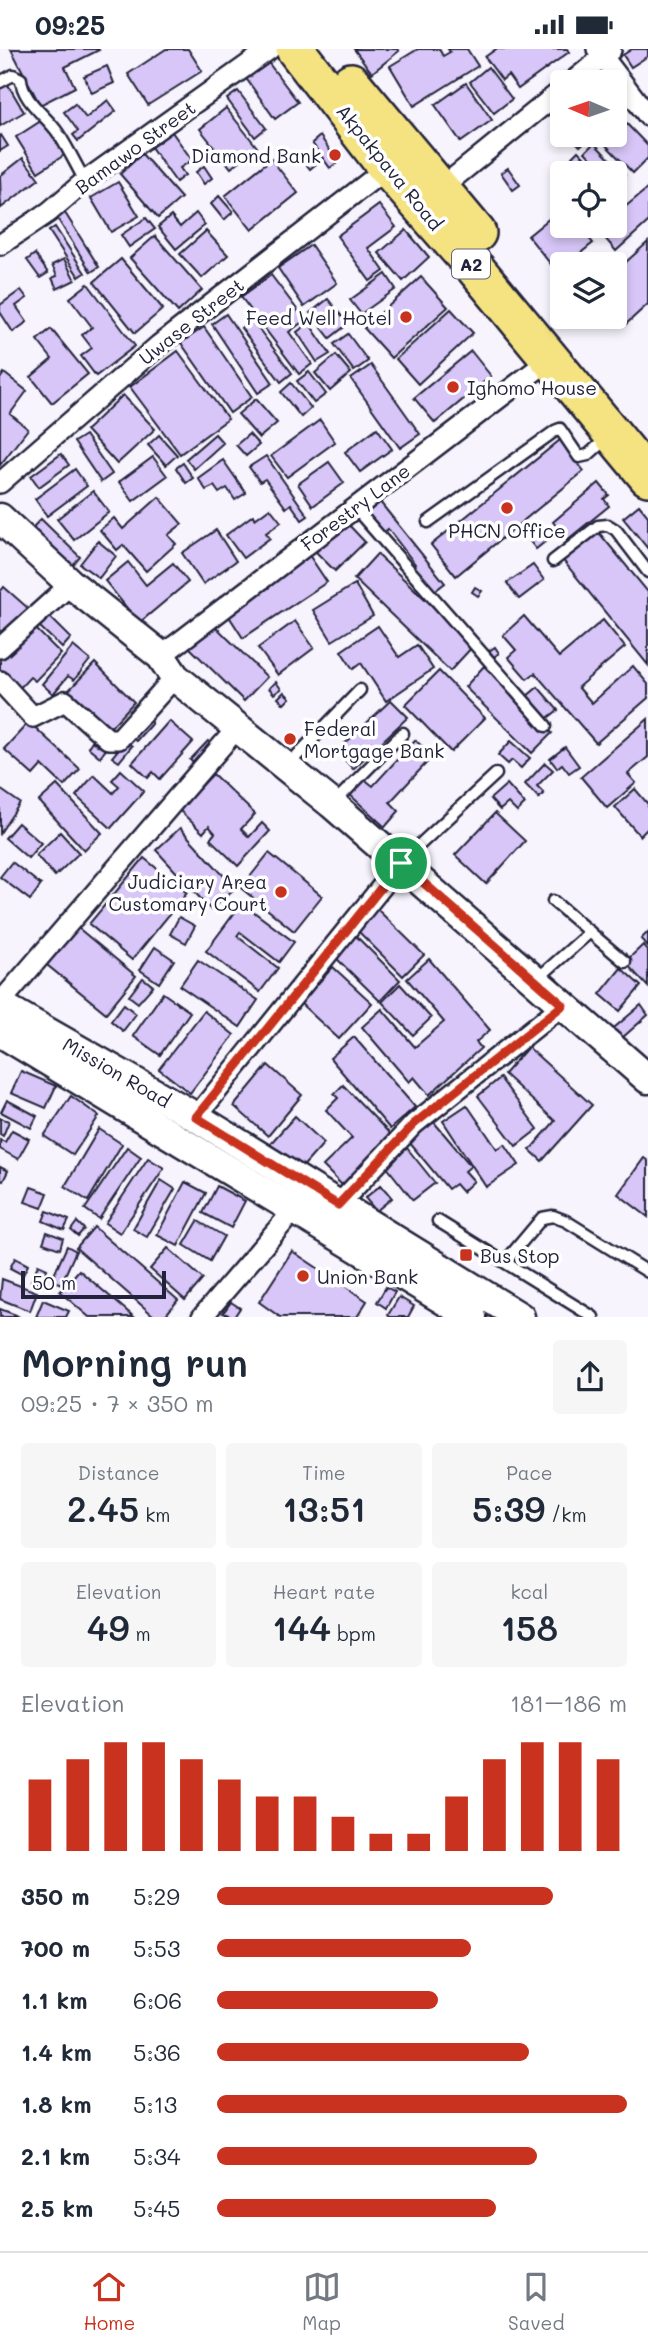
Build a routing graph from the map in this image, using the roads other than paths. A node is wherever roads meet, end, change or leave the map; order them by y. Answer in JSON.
{"nodes":[{"id":1,"x":270,"y":49,"type":"edge"},
{"id":2,"x":296,"y":49,"type":"edge"},
{"id":3,"x":324,"y":49,"type":"edge"},
{"id":4,"x":604,"y":52,"type":"edge"},
{"id":5,"x":585,"y":70,"type":"edge"},
{"id":6,"x":0,"y":82,"type":"edge"},
{"id":7,"x":550,"y":100,"type":"edge"},
{"id":8,"x":648,"y":116,"type":"edge"},
{"id":9,"x":387,"y":168,"type":"junction"},
{"id":10,"x":85,"y":181,"type":"junction"},
{"id":11,"x":440,"y":189,"type":"junction"},
{"id":12,"x":0,"y":245,"type":"edge"},
{"id":13,"x":549,"y":360,"type":"junction"},
{"id":14,"x":611,"y":433,"type":"junction"},
{"id":15,"x":648,"y":438,"type":"edge"},
{"id":16,"x":648,"y":477,"type":"edge"},
{"id":17,"x":0,"y":483,"type":"edge"},
{"id":18,"x":354,"y":507,"type":"junction"},
{"id":19,"x":0,"y":518,"type":"edge"},
{"id":20,"x":428,"y":522,"type":"dead end"},
{"id":21,"x":553,"y":561,"type":"dead end"},
{"id":22,"x":648,"y":572,"type":"edge"},
{"id":23,"x":71,"y":584,"type":"junction"},
{"id":24,"x":0,"y":648,"type":"edge"},
{"id":25,"x":168,"y":666,"type":"junction"},
{"id":26,"x":0,"y":681,"type":"edge"},
{"id":27,"x":360,"y":690,"type":"dead end"},
{"id":28,"x":546,"y":726,"type":"dead end"},
{"id":29,"x":238,"y":727,"type":"junction"},
{"id":30,"x":403,"y":733,"type":"dead end"},
{"id":31,"x":287,"y":766,"type":"junction"},
{"id":32,"x":496,"y":774,"type":"dead end"},
{"id":33,"x":332,"y":804,"type":"junction"},
{"id":34,"x":401,"y":863,"type":"junction"},
{"id":35,"x":552,"y":901,"type":"dead end"},
{"id":36,"x":590,"y":932,"type":"junction"},
{"id":37,"x":625,"y":962,"type":"dead end"},
{"id":38,"x":535,"y":981,"type":"junction"},
{"id":39,"x":0,"y":1004,"type":"edge"},
{"id":40,"x":563,"y":1005,"type":"junction"},
{"id":41,"x":0,"y":1032,"type":"edge"},
{"id":42,"x":648,"y":1079,"type":"edge"},
{"id":43,"x":196,"y":1117,"type":"junction"},
{"id":44,"x":338,"y":1205,"type":"junction"},
{"id":45,"x":295,"y":1209,"type":"junction"},
{"id":46,"x":438,"y":1221,"type":"dead end"},
{"id":47,"x":505,"y":1262,"type":"junction"},
{"id":48,"x":648,"y":1272,"type":"edge"},
{"id":49,"x":202,"y":1317,"type":"edge"},
{"id":50,"x":472,"y":1317,"type":"edge"},
{"id":51,"x":520,"y":1317,"type":"edge"},
{"id":52,"x":593,"y":1317,"type":"edge"}],
"edges":[{"from":1,"to":10,"type":"street","name":"Bamawo Street"},
{"from":2,"to":9,"type":"highway","name":"Akpakpava Road","number":"A2"},
{"from":3,"to":11,"type":"highway","name":"Akpakpava Road","number":"A2"},
{"from":4,"to":5,"type":"street"},
{"from":4,"to":8,"type":"street"},
{"from":6,"to":10,"type":"lane"},
{"from":7,"to":11,"type":"street"},
{"from":9,"to":13,"type":"highway","name":"Akpakpava Road","number":"A2"},
{"from":9,"to":17,"type":"street","name":"Uwase Street"},
{"from":10,"to":12,"type":"street","name":"Bamawo Street"},
{"from":11,"to":15,"type":"highway","name":"Akpakpava Road","number":"A2"},
{"from":13,"to":14,"type":"highway","name":"Akpakpava Road","number":"A2"},
{"from":13,"to":18,"type":"street","name":"Forestry Lane"},
{"from":14,"to":16,"type":"highway","name":"Akpakpava Road","number":"A2"},
{"from":14,"to":20,"type":"lane"},
{"from":18,"to":25,"type":"street","name":"Forestry Lane"},
{"from":18,"to":28,"type":"lane"},
{"from":19,"to":23,"type":"street"},
{"from":21,"to":22,"type":"lane"},
{"from":23,"to":24,"type":"street"},
{"from":23,"to":25,"type":"street"},
{"from":25,"to":26,"type":"street","name":"Forestry Lane"},
{"from":25,"to":29,"type":"street"},
{"from":27,"to":31,"type":"lane"},
{"from":29,"to":31,"type":"street"},
{"from":29,"to":39,"type":"street"},
{"from":30,"to":33,"type":"lane"},
{"from":31,"to":33,"type":"street"},
{"from":32,"to":34,"type":"lane"},
{"from":33,"to":34,"type":"street"},
{"from":34,"to":38,"type":"street"},
{"from":34,"to":43,"type":"street"},
{"from":35,"to":36,"type":"lane"},
{"from":36,"to":37,"type":"lane"},
{"from":36,"to":38,"type":"lane"},
{"from":38,"to":40,"type":"street"},
{"from":39,"to":43,"type":"street","name":"Mission Road"},
{"from":40,"to":42,"type":"street"},
{"from":40,"to":44,"type":"street"},
{"from":41,"to":45,"type":"street","name":"Mission Road"},
{"from":43,"to":44,"type":"street","name":"Mission Road"},
{"from":44,"to":51,"type":"street","name":"Mission Road"},
{"from":45,"to":49,"type":"street"},
{"from":45,"to":50,"type":"street","name":"Mission Road"},
{"from":46,"to":47,"type":"lane"},
{"from":47,"to":48,"type":"lane"},
{"from":47,"to":52,"type":"lane"}]}
